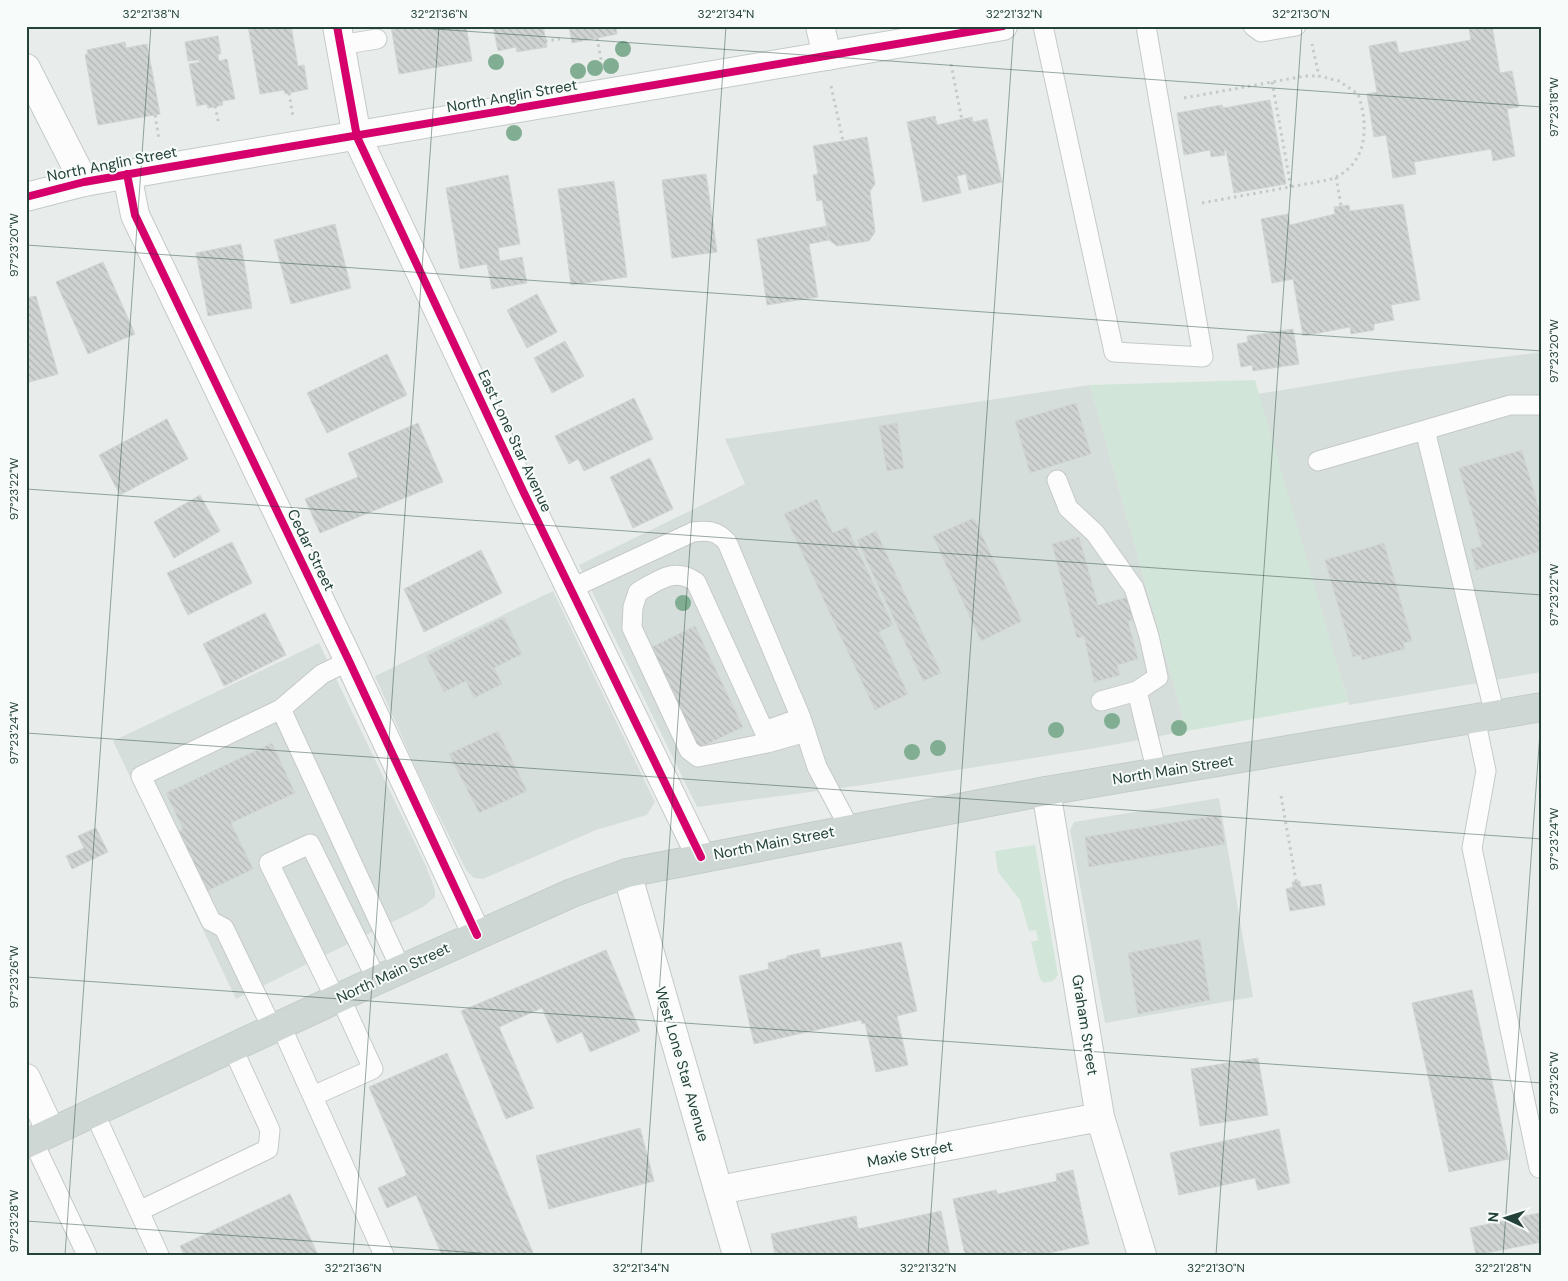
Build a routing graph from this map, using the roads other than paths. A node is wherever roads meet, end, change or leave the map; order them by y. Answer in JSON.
{"nodes":[{"id":1,"x":820,"y":26,"type":"edge"},
{"id":2,"x":1003,"y":26,"type":"edge"},
{"id":3,"x":1043,"y":26,"type":"edge"},
{"id":4,"x":1146,"y":26,"type":"edge"},
{"id":5,"x":1253,"y":26,"type":"edge"},
{"id":6,"x":1296,"y":26,"type":"edge"},
{"id":7,"x":339,"y":36,"type":"edge"},
{"id":8,"x":377,"y":39,"type":"dead end"},
{"id":9,"x":826,"y":56,"type":"junction"},
{"id":10,"x":26,"y":68,"type":"edge"},
{"id":11,"x":357,"y":136,"type":"junction"},
{"id":12,"x":127,"y":174,"type":"junction"},
{"id":13,"x":84,"y":182,"type":"junction"},
{"id":14,"x":26,"y":197,"type":"edge"},
{"id":15,"x":1542,"y":405,"type":"edge"},
{"id":16,"x":1425,"y":430,"type":"junction"},
{"id":17,"x":1318,"y":461,"type":"dead end"},
{"id":18,"x":1057,"y":480,"type":"dead end"},
{"id":19,"x":570,"y":589,"type":"junction"},
{"id":20,"x":350,"y":661,"type":"junction"},
{"id":21,"x":1137,"y":691,"type":"junction"},
{"id":22,"x":1101,"y":701,"type":"dead end"},
{"id":23,"x":1542,"y":707,"type":"edge"},
{"id":24,"x":281,"y":709,"type":"junction"},
{"id":25,"x":1485,"y":717,"type":"junction"},
{"id":26,"x":803,"y":725,"type":"junction"},
{"id":27,"x":1157,"y":773,"type":"junction"},
{"id":28,"x":1046,"y":790,"type":"junction"},
{"id":29,"x":850,"y":829,"type":"junction"},
{"id":30,"x":701,"y":857,"type":"junction"},
{"id":31,"x":627,"y":873,"type":"junction"},
{"id":32,"x":477,"y":935,"type":"junction"},
{"id":33,"x":401,"y":969,"type":"junction"},
{"id":34,"x":377,"y":980,"type":"junction"},
{"id":35,"x":338,"y":998,"type":"junction"},
{"id":36,"x":277,"y":1028,"type":"junction"},
{"id":37,"x":233,"y":1049,"type":"junction"},
{"id":38,"x":26,"y":1078,"type":"edge"},
{"id":39,"x":313,"y":1096,"type":"junction"},
{"id":40,"x":94,"y":1112,"type":"junction"},
{"id":41,"x":1100,"y":1117,"type":"junction"},
{"id":42,"x":37,"y":1139,"type":"edge"},
{"id":43,"x":1539,"y":1168,"type":"dead end"},
{"id":44,"x":719,"y":1190,"type":"junction"},
{"id":45,"x":139,"y":1211,"type":"junction"},
{"id":46,"x":87,"y":1255,"type":"edge"},
{"id":47,"x":159,"y":1255,"type":"edge"},
{"id":48,"x":384,"y":1255,"type":"edge"},
{"id":49,"x":737,"y":1255,"type":"edge"},
{"id":50,"x":1142,"y":1255,"type":"edge"}],
"edges":[{"from":1,"to":9,"type":"street"},
{"from":2,"to":9,"type":"street","name":"North Anglin Street"},
{"from":3,"to":4,"type":"lane"},
{"from":5,"to":6,"type":"lane"},
{"from":7,"to":8,"type":"lane"},
{"from":7,"to":11,"type":"street","name":"East Lone Star Avenue"},
{"from":9,"to":11,"type":"street","name":"North Anglin Street"},
{"from":10,"to":13,"type":"street"},
{"from":11,"to":12,"type":"street","name":"North Anglin Street"},
{"from":11,"to":19,"type":"street","name":"East Lone Star Avenue"},
{"from":12,"to":13,"type":"street","name":"North Anglin Street"},
{"from":12,"to":20,"type":"street","name":"Cedar Street"},
{"from":13,"to":14,"type":"street","name":"North Anglin Street"},
{"from":15,"to":16,"type":"lane"},
{"from":16,"to":17,"type":"lane"},
{"from":16,"to":25,"type":"lane"},
{"from":18,"to":21,"type":"lane"},
{"from":19,"to":26,"type":"lane"},
{"from":19,"to":30,"type":"street","name":"East Lone Star Avenue"},
{"from":20,"to":24,"type":"lane"},
{"from":20,"to":32,"type":"street","name":"Cedar Street"},
{"from":21,"to":22,"type":"lane"},
{"from":21,"to":27,"type":"lane"},
{"from":23,"to":25,"type":"main road","name":"North Main Street"},
{"from":24,"to":33,"type":"lane"},
{"from":24,"to":36,"type":"lane"},
{"from":25,"to":27,"type":"main road","name":"North Main Street"},
{"from":25,"to":43,"type":"lane"},
{"from":26,"to":26,"type":"lane"},
{"from":26,"to":29,"type":"lane"},
{"from":27,"to":28,"type":"main road","name":"North Main Street"},
{"from":28,"to":29,"type":"main road","name":"North Main Street"},
{"from":28,"to":41,"type":"street","name":"Graham Street"},
{"from":29,"to":30,"type":"main road","name":"North Main Street"},
{"from":30,"to":31,"type":"main road","name":"North Main Street"},
{"from":31,"to":32,"type":"main road","name":"North Main Street"},
{"from":31,"to":44,"type":"street","name":"West Lone Star Avenue"},
{"from":32,"to":33,"type":"main road","name":"North Main Street"},
{"from":33,"to":34,"type":"main road","name":"North Main Street"},
{"from":34,"to":35,"type":"main road","name":"North Main Street"},
{"from":34,"to":35,"type":"lane"},
{"from":35,"to":36,"type":"main road","name":"North Main Street"},
{"from":35,"to":39,"type":"lane"},
{"from":36,"to":37,"type":"main road","name":"North Main Street"},
{"from":36,"to":39,"type":"lane"},
{"from":37,"to":40,"type":"main road","name":"North Main Street"},
{"from":37,"to":45,"type":"lane"},
{"from":38,"to":42,"type":"street"},
{"from":39,"to":48,"type":"lane"},
{"from":40,"to":42,"type":"main road","name":"North Main Street"},
{"from":40,"to":45,"type":"lane"},
{"from":41,"to":44,"type":"street","name":"Maxie Street"},
{"from":41,"to":50,"type":"street","name":"Graham Street"},
{"from":42,"to":46,"type":"lane"},
{"from":44,"to":49,"type":"street","name":"West Lone Star Avenue"},
{"from":45,"to":47,"type":"lane"}]}
